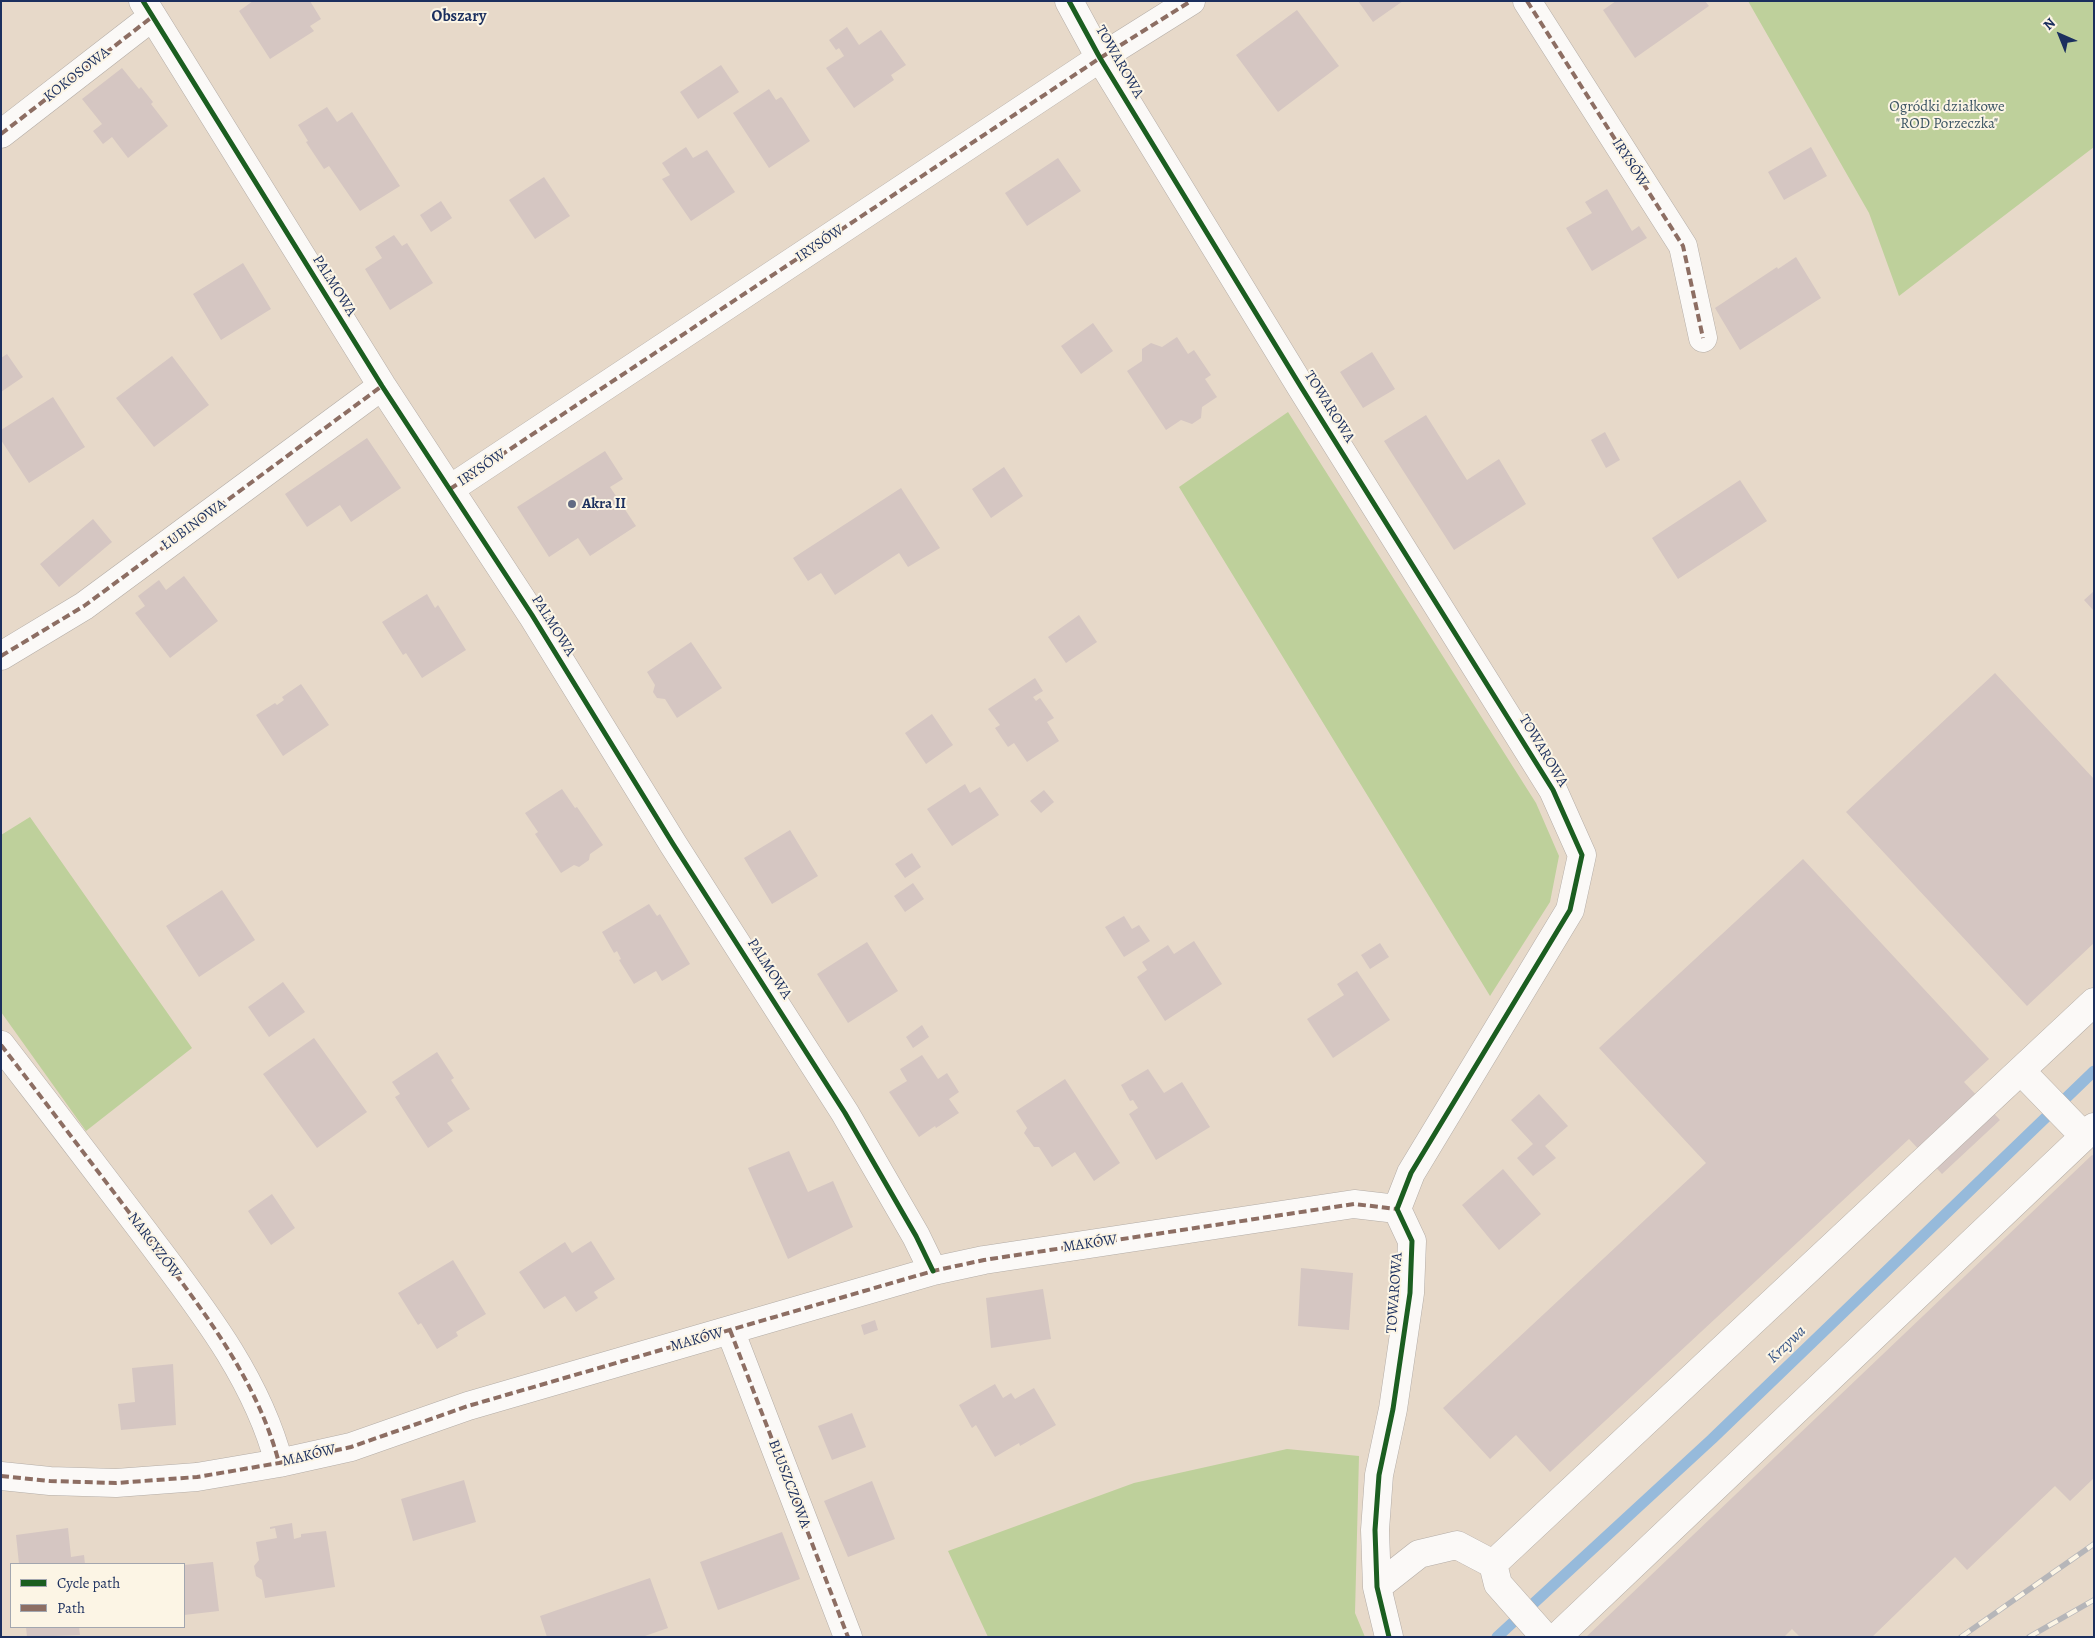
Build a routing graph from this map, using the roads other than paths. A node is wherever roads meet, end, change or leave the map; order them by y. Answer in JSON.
{"nodes":[{"id":1,"x":1069,"y":1,"type":"edge"},
{"id":2,"x":1191,"y":1,"type":"edge"},
{"id":3,"x":1527,"y":1,"type":"edge"},
{"id":4,"x":148,"y":9,"type":"edge"},
{"id":5,"x":1100,"y":58,"type":"junction"},
{"id":6,"x":1,"y":134,"type":"edge"},
{"id":7,"x":1703,"y":338,"type":"dead end"},
{"id":8,"x":382,"y":386,"type":"junction"},
{"id":9,"x":450,"y":489,"type":"junction"},
{"id":10,"x":1,"y":656,"type":"edge"},
{"id":11,"x":2094,"y":1002,"type":"edge"},
{"id":12,"x":1,"y":1044,"type":"edge"},
{"id":13,"x":2029,"y":1079,"type":"junction"},
{"id":14,"x":2089,"y":1131,"type":"edge"},
{"id":15,"x":1397,"y":1209,"type":"junction"},
{"id":16,"x":933,"y":1271,"type":"junction"},
{"id":17,"x":730,"y":1330,"type":"junction"},
{"id":18,"x":279,"y":1463,"type":"junction"},
{"id":19,"x":1,"y":1476,"type":"edge"},
{"id":20,"x":1496,"y":1574,"type":"junction"},
{"id":21,"x":1377,"y":1587,"type":"junction"},
{"id":22,"x":1546,"y":1634,"type":"edge"},
{"id":23,"x":848,"y":1637,"type":"edge"},
{"id":24,"x":1390,"y":1637,"type":"edge"}],
"edges":[{"from":1,"to":5,"type":"street","name":"TOWAROWA"},
{"from":2,"to":5,"type":"street","name":"IRYSÓW"},
{"from":3,"to":7,"type":"street","name":"IRYSÓW"},
{"from":4,"to":6,"type":"street","name":"KOKOSOWA"},
{"from":4,"to":8,"type":"street","name":"PALMOWA"},
{"from":5,"to":9,"type":"street","name":"IRYSÓW"},
{"from":5,"to":15,"type":"street","name":"TOWAROWA"},
{"from":8,"to":9,"type":"street","name":"PALMOWA"},
{"from":8,"to":10,"type":"street","name":"ŁUBINOWA"},
{"from":9,"to":16,"type":"street","name":"PALMOWA"},
{"from":11,"to":13,"type":"street"},
{"from":12,"to":18,"type":"street","name":"NARCYZÓW"},
{"from":13,"to":14,"type":"street"},
{"from":13,"to":20,"type":"street"},
{"from":14,"to":22,"type":"street"},
{"from":15,"to":16,"type":"street","name":"MAKÓW"},
{"from":15,"to":21,"type":"street","name":"TOWAROWA"},
{"from":16,"to":17,"type":"street","name":"MAKÓW"},
{"from":17,"to":18,"type":"street","name":"MAKÓW"},
{"from":17,"to":23,"type":"street","name":"BLUSZCZOWA"},
{"from":18,"to":19,"type":"street","name":"MAKÓW"},
{"from":20,"to":21,"type":"street"},
{"from":20,"to":22,"type":"street"},
{"from":21,"to":24,"type":"street","name":"TOWAROWA"}]}
